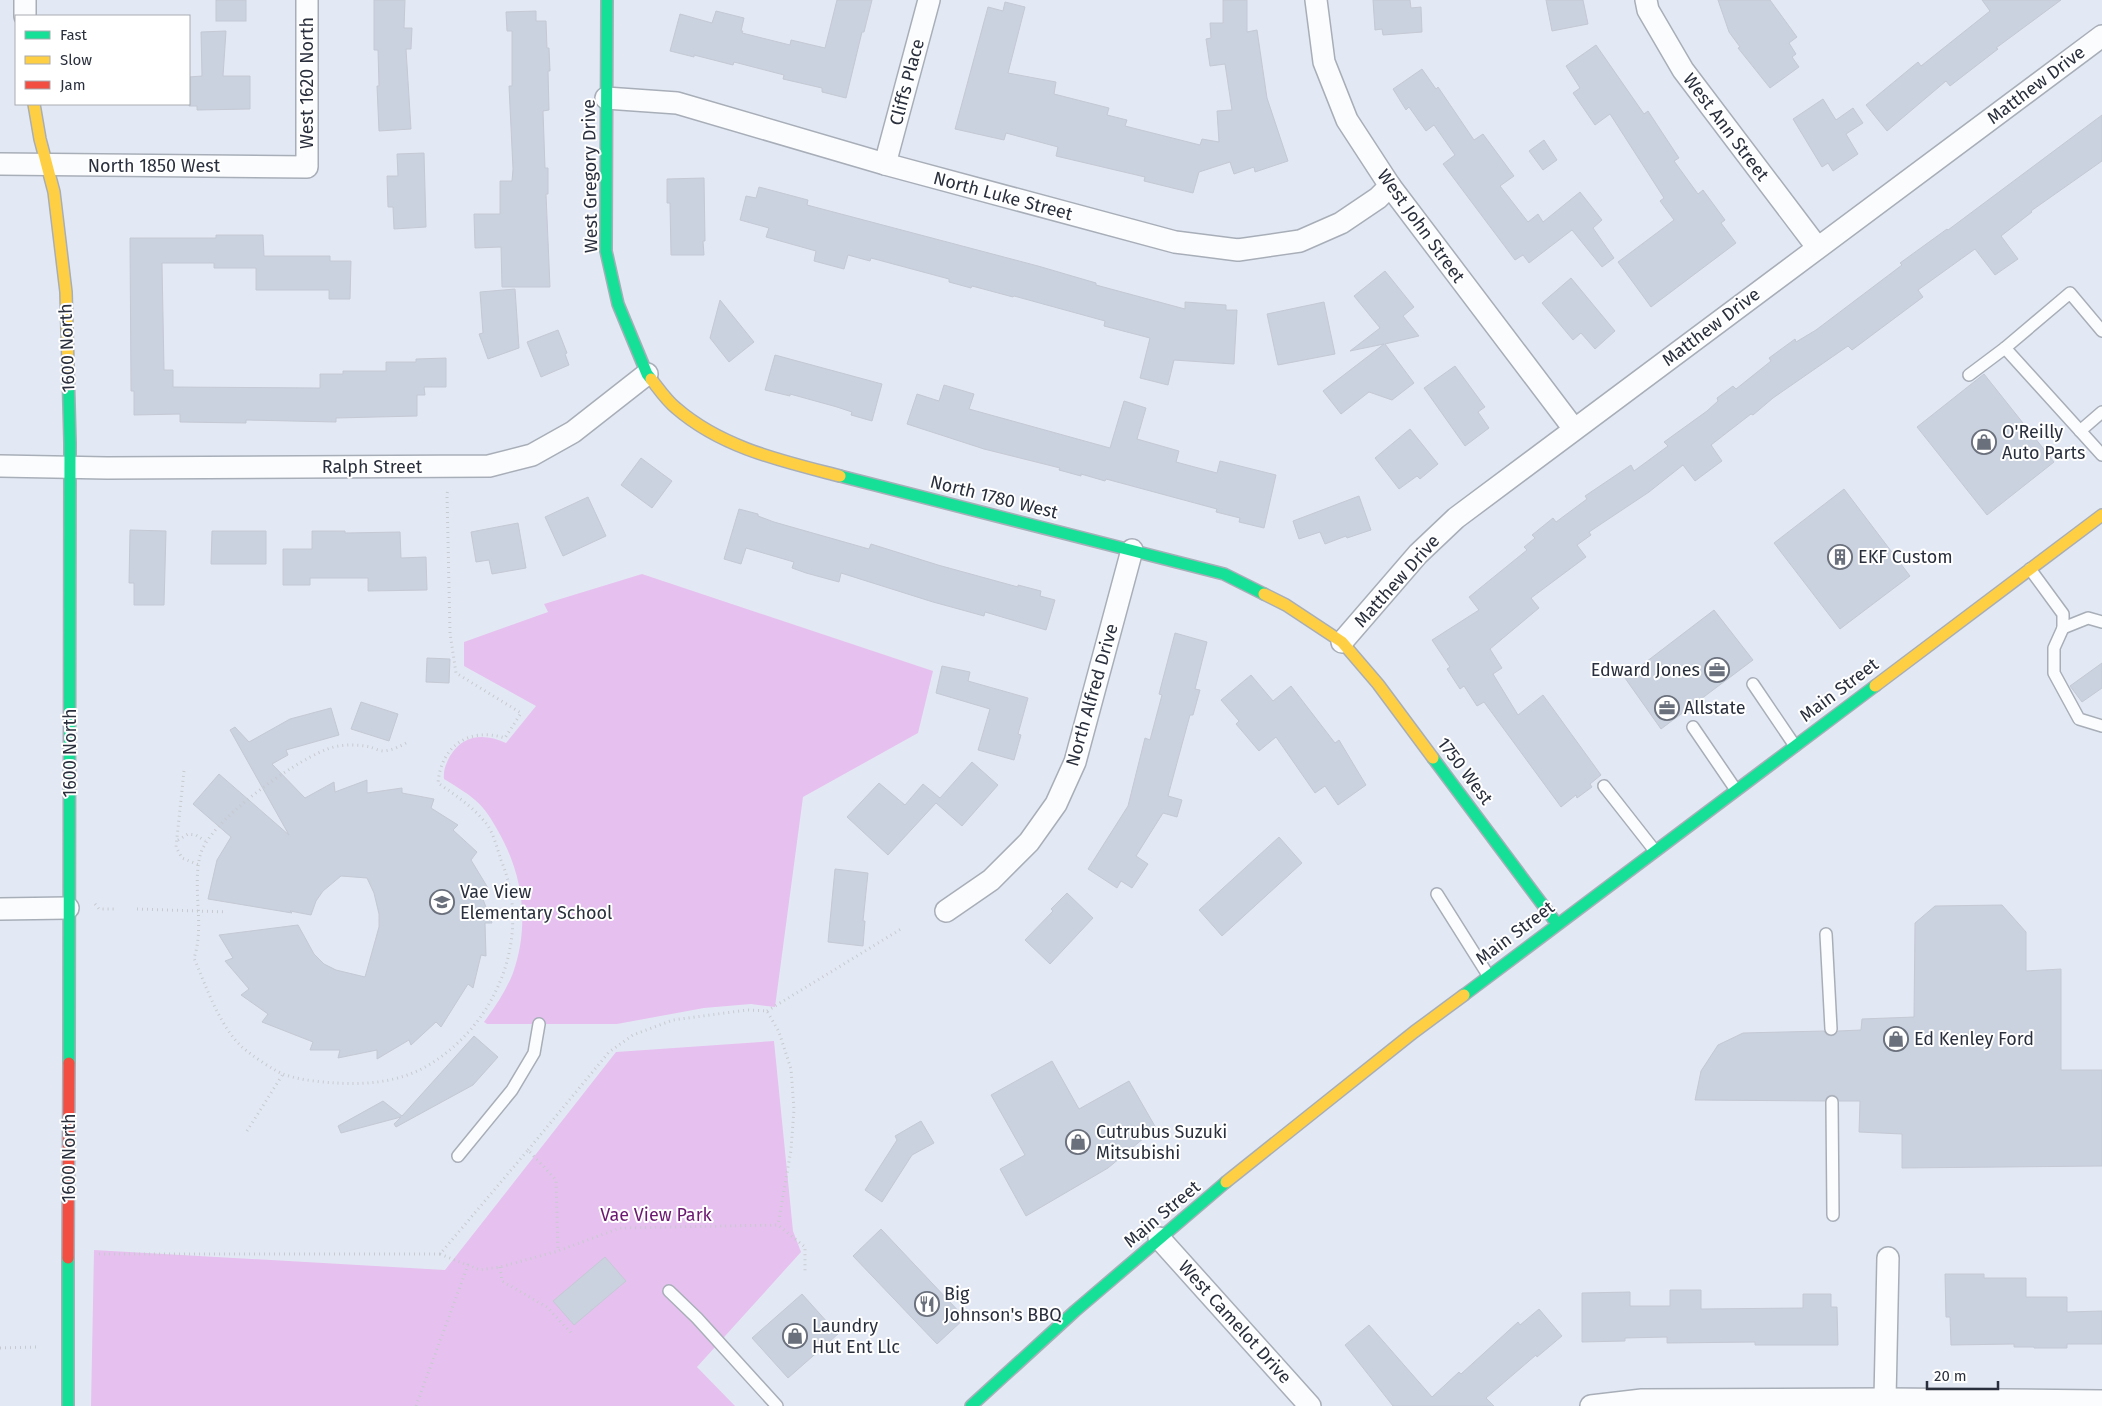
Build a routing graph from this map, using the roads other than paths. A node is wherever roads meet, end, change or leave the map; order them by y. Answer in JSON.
{"nodes":[{"id":1,"x":25,"y":0,"type":"edge"},
{"id":2,"x":307,"y":0,"type":"edge"},
{"id":3,"x":606,"y":0,"type":"edge"},
{"id":4,"x":929,"y":0,"type":"edge"},
{"id":5,"x":1316,"y":0,"type":"edge"},
{"id":6,"x":1646,"y":0,"type":"edge"},
{"id":7,"x":25,"y":15,"type":"edge"},
{"id":8,"x":2102,"y":36,"type":"edge"},
{"id":9,"x":606,"y":98,"type":"junction"},
{"id":10,"x":34,"y":105,"type":"edge"},
{"id":11,"x":0,"y":164,"type":"edge"},
{"id":12,"x":885,"y":164,"type":"junction"},
{"id":13,"x":47,"y":165,"type":"junction"},
{"id":14,"x":307,"y":167,"type":"joint"},
{"id":15,"x":1390,"y":186,"type":"junction"},
{"id":16,"x":1817,"y":247,"type":"junction"},
{"id":17,"x":2102,"y":331,"type":"edge"},
{"id":18,"x":2005,"y":348,"type":"junction"},
{"id":19,"x":647,"y":374,"type":"junction"},
{"id":20,"x":1969,"y":375,"type":"dead end"},
{"id":21,"x":2102,"y":412,"type":"edge"},
{"id":22,"x":1574,"y":429,"type":"junction"},
{"id":23,"x":2080,"y":431,"type":"junction"},
{"id":24,"x":2102,"y":455,"type":"edge"},
{"id":25,"x":0,"y":466,"type":"edge"},
{"id":26,"x":70,"y":466,"type":"junction"},
{"id":27,"x":2102,"y":516,"type":"edge"},
{"id":28,"x":1132,"y":550,"type":"junction"},
{"id":29,"x":2030,"y":569,"type":"junction"},
{"id":30,"x":2102,"y":622,"type":"edge"},
{"id":31,"x":2064,"y":628,"type":"junction"},
{"id":32,"x":1342,"y":642,"type":"junction"},
{"id":33,"x":1753,"y":684,"type":"dead end"},
{"id":34,"x":2102,"y":726,"type":"edge"},
{"id":35,"x":1693,"y":727,"type":"dead end"},
{"id":36,"x":1795,"y":746,"type":"junction"},
{"id":37,"x":1604,"y":786,"type":"dead end"},
{"id":38,"x":1736,"y":790,"type":"junction"},
{"id":39,"x":1655,"y":850,"type":"junction"},
{"id":40,"x":1437,"y":894,"type":"dead end"},
{"id":41,"x":68,"y":908,"type":"junction"},
{"id":42,"x":0,"y":909,"type":"edge"},
{"id":43,"x":946,"y":911,"type":"dead end"},
{"id":44,"x":1557,"y":924,"type":"junction"},
{"id":45,"x":1826,"y":934,"type":"dead end"},
{"id":46,"x":1488,"y":975,"type":"junction"},
{"id":47,"x":539,"y":1024,"type":"dead end"},
{"id":48,"x":1831,"y":1029,"type":"dead end"},
{"id":49,"x":1832,"y":1102,"type":"dead end"},
{"id":50,"x":458,"y":1156,"type":"dead end"},
{"id":51,"x":1833,"y":1215,"type":"dead end"},
{"id":52,"x":1159,"y":1238,"type":"junction"},
{"id":53,"x":1888,"y":1258,"type":"dead end"},
{"id":54,"x":669,"y":1291,"type":"dead end"},
{"id":55,"x":1885,"y":1399,"type":"junction"},
{"id":56,"x":2098,"y":1403,"type":"edge"},
{"id":57,"x":68,"y":1406,"type":"edge"},
{"id":58,"x":776,"y":1406,"type":"edge"},
{"id":59,"x":971,"y":1406,"type":"edge"},
{"id":60,"x":1310,"y":1406,"type":"edge"},
{"id":61,"x":1591,"y":1406,"type":"edge"}],
"edges":[{"from":1,"to":7,"type":"street"},
{"from":2,"to":14,"type":"street","name":"West 1620 North"},
{"from":3,"to":9,"type":"street","name":"West Gregory Drive"},
{"from":4,"to":12,"type":"street","name":"Cliffs Place"},
{"from":5,"to":15,"type":"street","name":"West John Street"},
{"from":6,"to":16,"type":"street","name":"West Ann Street"},
{"from":8,"to":16,"type":"street","name":"Matthew Drive"},
{"from":9,"to":12,"type":"street","name":"North Luke Street"},
{"from":9,"to":19,"type":"street","name":"West Gregory Drive"},
{"from":10,"to":13,"type":"street","name":"1600 North"},
{"from":11,"to":13,"type":"street","name":"North 1850 West"},
{"from":12,"to":15,"type":"street","name":"North Luke Street"},
{"from":13,"to":14,"type":"street","name":"North 1850 West"},
{"from":13,"to":26,"type":"street","name":"1600 North"},
{"from":15,"to":22,"type":"street","name":"West John Street"},
{"from":16,"to":22,"type":"street","name":"Matthew Drive"},
{"from":17,"to":18,"type":"lane"},
{"from":18,"to":20,"type":"lane"},
{"from":18,"to":23,"type":"lane"},
{"from":19,"to":26,"type":"street","name":"Ralph Street"},
{"from":19,"to":28,"type":"street","name":"North 1780 West"},
{"from":21,"to":23,"type":"lane"},
{"from":22,"to":32,"type":"street","name":"Matthew Drive"},
{"from":23,"to":24,"type":"lane"},
{"from":25,"to":26,"type":"street","name":"Ralph Street"},
{"from":26,"to":41,"type":"street","name":"1600 North"},
{"from":27,"to":29,"type":"street","name":"Main Street"},
{"from":28,"to":32,"type":"street","name":"North 1780 West"},
{"from":28,"to":43,"type":"street","name":"North Alfred Drive"},
{"from":29,"to":31,"type":"lane"},
{"from":29,"to":36,"type":"street","name":"Main Street"},
{"from":30,"to":31,"type":"lane"},
{"from":31,"to":34,"type":"lane"},
{"from":32,"to":44,"type":"street","name":"1750 West"},
{"from":33,"to":36,"type":"lane"},
{"from":35,"to":38,"type":"lane"},
{"from":36,"to":38,"type":"street","name":"Main Street"},
{"from":37,"to":39,"type":"lane"},
{"from":38,"to":39,"type":"street","name":"Main Street"},
{"from":39,"to":44,"type":"street","name":"Main Street"},
{"from":40,"to":46,"type":"lane"},
{"from":41,"to":42,"type":"street"},
{"from":41,"to":57,"type":"street","name":"1600 North"},
{"from":44,"to":46,"type":"street","name":"Main Street"},
{"from":45,"to":48,"type":"lane"},
{"from":46,"to":52,"type":"street","name":"Main Street"},
{"from":47,"to":50,"type":"lane"},
{"from":49,"to":51,"type":"lane"},
{"from":52,"to":59,"type":"street","name":"Main Street"},
{"from":52,"to":60,"type":"street","name":"West Camelot Drive"},
{"from":53,"to":55,"type":"street"},
{"from":54,"to":58,"type":"lane"},
{"from":55,"to":56,"type":"street"},
{"from":55,"to":61,"type":"street"}]}
